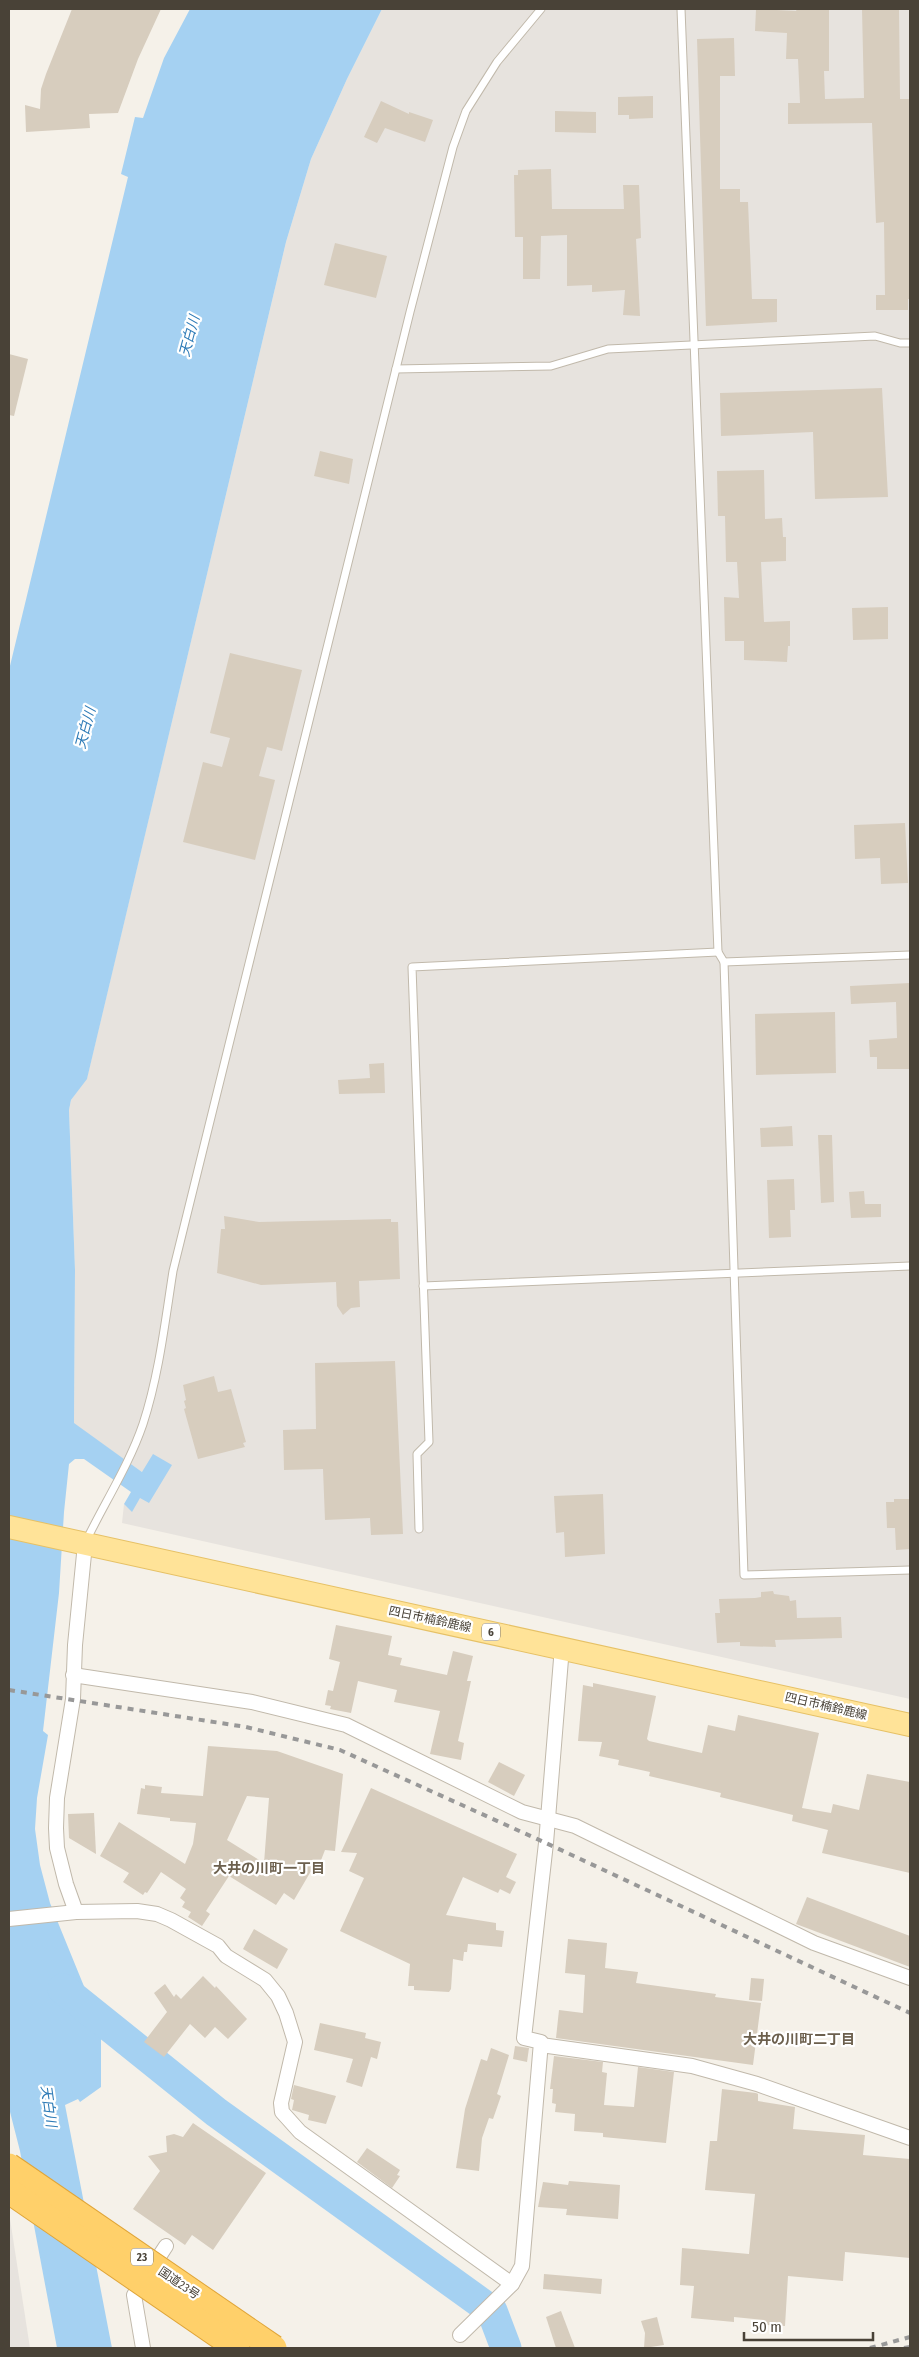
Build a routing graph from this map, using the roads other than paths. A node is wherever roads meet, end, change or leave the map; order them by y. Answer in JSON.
{"nodes":[{"id":1,"x":540,"y":9,"type":"edge"},
{"id":2,"x":681,"y":9,"type":"edge"},
{"id":3,"x":910,"y":343,"type":"edge"},
{"id":4,"x":693,"y":346,"type":"junction"},
{"id":5,"x":396,"y":369,"type":"junction"},
{"id":6,"x":718,"y":952,"type":"junction"},
{"id":7,"x":910,"y":955,"type":"edge"},
{"id":8,"x":724,"y":962,"type":"junction"},
{"id":9,"x":910,"y":1266,"type":"edge"},
{"id":10,"x":734,"y":1272,"type":"junction"},
{"id":11,"x":423,"y":1286,"type":"junction"},
{"id":12,"x":9,"y":1527,"type":"edge"},
{"id":13,"x":419,"y":1529,"type":"dead end"},
{"id":14,"x":78,"y":1542,"type":"junction"},
{"id":15,"x":910,"y":1570,"type":"edge"},
{"id":16,"x":562,"y":1647,"type":"junction"},
{"id":17,"x":73,"y":1675,"type":"junction"},
{"id":18,"x":910,"y":1725,"type":"edge"},
{"id":19,"x":548,"y":1819,"type":"junction"},
{"id":20,"x":76,"y":1912,"type":"junction"},
{"id":21,"x":9,"y":1919,"type":"edge"},
{"id":22,"x":910,"y":1978,"type":"edge"},
{"id":23,"x":541,"y":2045,"type":"junction"},
{"id":24,"x":910,"y":2138,"type":"edge"},
{"id":25,"x":9,"y":2166,"type":"edge"},
{"id":26,"x":9,"y":2191,"type":"edge"},
{"id":27,"x":166,"y":2246,"type":"dead end"},
{"id":28,"x":512,"y":2284,"type":"junction"},
{"id":29,"x":460,"y":2335,"type":"dead end"},
{"id":30,"x":143,"y":2348,"type":"edge"},
{"id":31,"x":238,"y":2348,"type":"edge"},
{"id":32,"x":274,"y":2348,"type":"edge"}],
"edges":[{"from":1,"to":5,"type":"lane"},
{"from":2,"to":4,"type":"lane"},
{"from":3,"to":4,"type":"lane"},
{"from":4,"to":5,"type":"lane"},
{"from":4,"to":6,"type":"lane"},
{"from":5,"to":14,"type":"lane"},
{"from":6,"to":8,"type":"lane"},
{"from":6,"to":11,"type":"lane"},
{"from":7,"to":8,"type":"lane"},
{"from":8,"to":10,"type":"lane"},
{"from":9,"to":10,"type":"lane"},
{"from":10,"to":11,"type":"lane"},
{"from":10,"to":15,"type":"lane"},
{"from":11,"to":13,"type":"lane"},
{"from":12,"to":14,"type":"main road","name":"四日市楠鈴鹿線","number":"6"},
{"from":14,"to":16,"type":"main road","name":"四日市楠鈴鹿線","number":"6"},
{"from":14,"to":17,"type":"street"},
{"from":16,"to":18,"type":"main road","name":"四日市楠鈴鹿線","number":"6"},
{"from":16,"to":19,"type":"street"},
{"from":17,"to":19,"type":"street"},
{"from":17,"to":20,"type":"street"},
{"from":19,"to":22,"type":"street"},
{"from":19,"to":23,"type":"street"},
{"from":20,"to":21,"type":"street"},
{"from":20,"to":28,"type":"street"},
{"from":23,"to":24,"type":"street"},
{"from":23,"to":28,"type":"street"},
{"from":25,"to":32,"type":"highway","name":"国道23号","number":"23","bridge":true},
{"from":26,"to":31,"type":"highway","name":"国道23号","number":"23","bridge":true},
{"from":27,"to":30,"type":"street"},
{"from":28,"to":29,"type":"street"}]}
